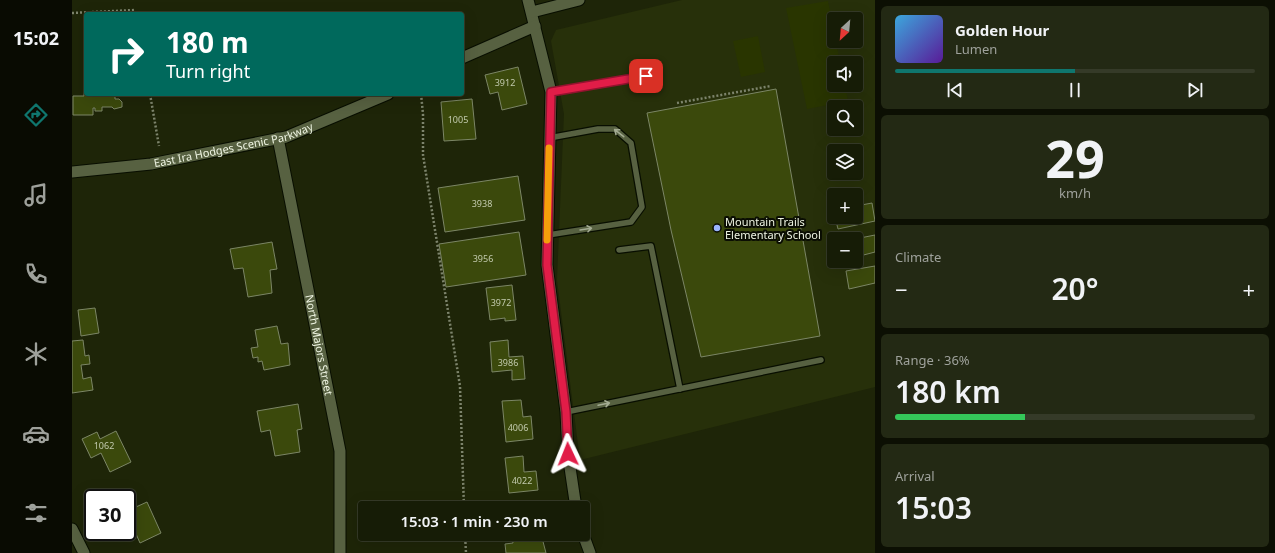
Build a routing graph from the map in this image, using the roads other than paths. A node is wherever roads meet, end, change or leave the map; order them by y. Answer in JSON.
{"nodes":[{"id":1,"x":528,"y":0,"type":"edge"},
{"id":2,"x":579,"y":0,"type":"edge"},
{"id":3,"x":532,"y":12,"type":"junction"},
{"id":4,"x":536,"y":26,"type":"junction"},
{"id":5,"x":464,"y":57,"type":"edge"},
{"id":6,"x":646,"y":76,"type":"dead end"},
{"id":7,"x":551,"y":92,"type":"junction"},
{"id":8,"x":383,"y":96,"type":"edge"},
{"id":9,"x":278,"y":138,"type":"junction"},
{"id":10,"x":550,"y":138,"type":"junction"},
{"id":11,"x":72,"y":172,"type":"edge"},
{"id":12,"x":548,"y":235,"type":"junction"},
{"id":13,"x":619,"y":250,"type":"dead end"},
{"id":14,"x":821,"y":360,"type":"dead end"},
{"id":15,"x":680,"y":389,"type":"junction"},
{"id":16,"x":566,"y":412,"type":"junction"},
{"id":17,"x":575,"y":501,"type":"edge"},
{"id":18,"x":72,"y":529,"type":"edge"},
{"id":19,"x":586,"y":541,"type":"edge"},
{"id":20,"x":84,"y":553,"type":"edge"},
{"id":21,"x":340,"y":553,"type":"edge"},
{"id":22,"x":590,"y":553,"type":"edge"}],
"edges":[{"from":1,"to":3,"type":"street"},
{"from":2,"to":3,"type":"street"},
{"from":3,"to":4,"type":"street"},
{"from":4,"to":5,"type":"street"},
{"from":4,"to":7,"type":"street"},
{"from":6,"to":7,"type":"lane"},
{"from":7,"to":10,"type":"street"},
{"from":8,"to":9,"type":"street","name":"East Ira Hodges Scenic Parkway"},
{"from":9,"to":11,"type":"street","name":"East Ira Hodges Scenic Parkway"},
{"from":9,"to":21,"type":"street","name":"North Majors Street"},
{"from":10,"to":12,"type":"street"},
{"from":12,"to":10,"type":"lane","one_way":true},
{"from":12,"to":16,"type":"street"},
{"from":13,"to":15,"type":"lane"},
{"from":14,"to":15,"type":"lane"},
{"from":16,"to":15,"type":"lane","one_way":true},
{"from":16,"to":17,"type":"street"},
{"from":18,"to":20,"type":"street"},
{"from":19,"to":22,"type":"street"}]}
